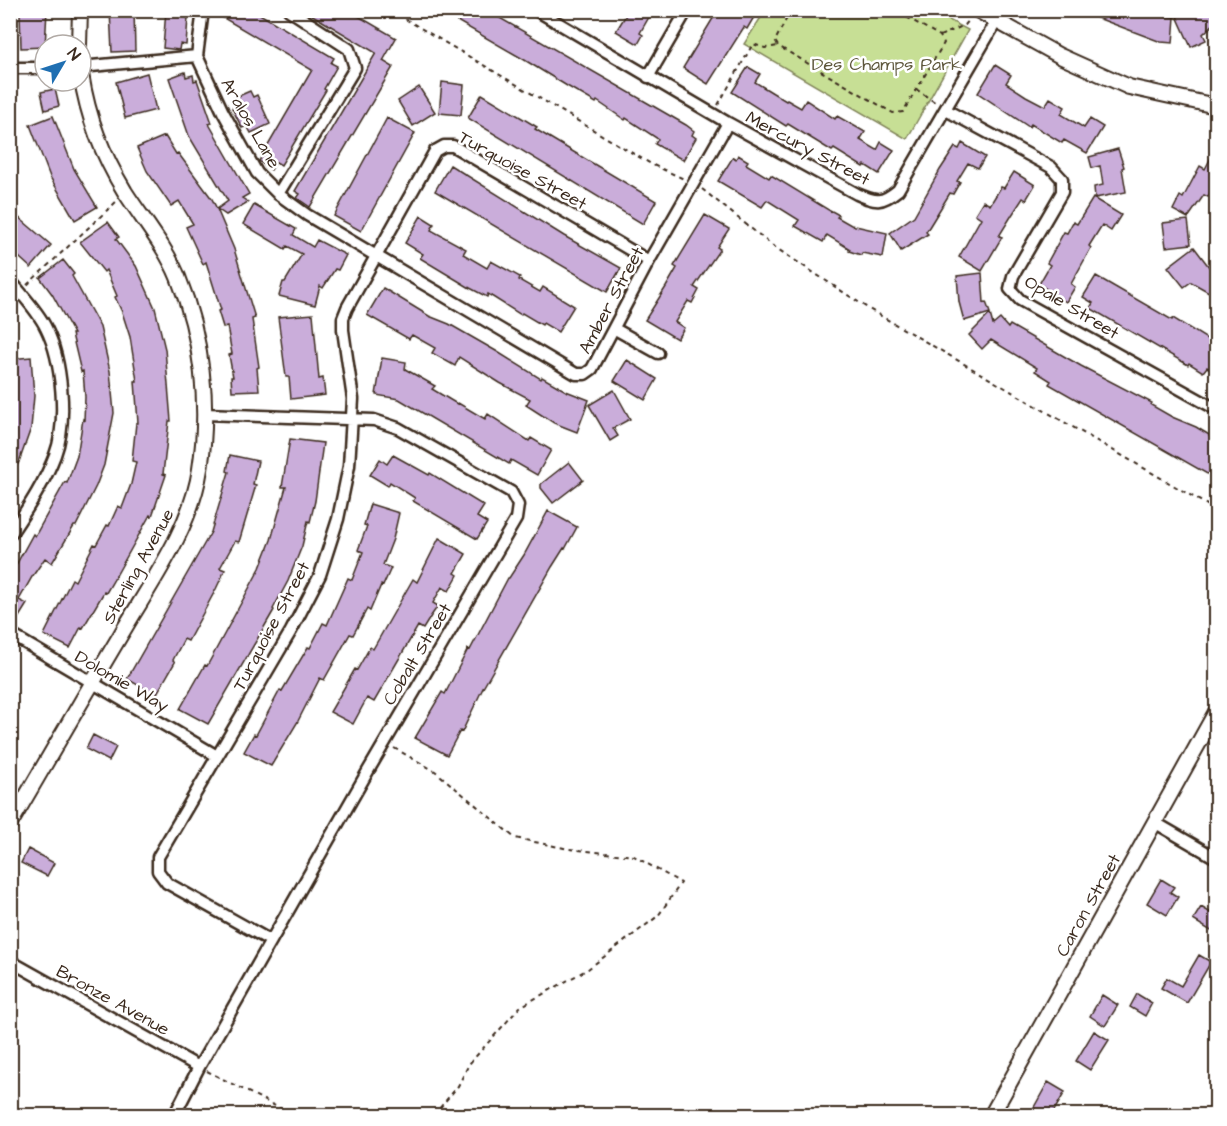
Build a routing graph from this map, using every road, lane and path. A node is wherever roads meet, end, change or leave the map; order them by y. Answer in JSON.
{"nodes":[{"id":1,"x":80,"y":10,"type":"edge"},
{"id":2,"x":203,"y":10,"type":"edge"},
{"id":3,"x":290,"y":10,"type":"edge"},
{"id":4,"x":390,"y":10,"type":"edge"},
{"id":5,"x":536,"y":10,"type":"edge"},
{"id":6,"x":687,"y":10,"type":"edge"},
{"id":7,"x":791,"y":10,"type":"edge"},
{"id":8,"x":894,"y":10,"type":"edge"},
{"id":9,"x":974,"y":15,"type":"edge"},
{"id":10,"x":1000,"y":16,"type":"edge"},
{"id":11,"x":79,"y":33,"type":"edge"},
{"id":12,"x":940,"y":36,"type":"junction"},
{"id":13,"x":778,"y":46,"type":"junction"},
{"id":14,"x":197,"y":56,"type":"junction"},
{"id":15,"x":93,"y":66,"type":"edge"},
{"id":16,"x":10,"y":68,"type":"edge"},
{"id":17,"x":33,"y":68,"type":"edge"},
{"id":18,"x":648,"y":77,"type":"junction"},
{"id":19,"x":916,"y":89,"type":"junction"},
{"id":20,"x":84,"y":93,"type":"edge"},
{"id":21,"x":1216,"y":106,"type":"edge"},
{"id":22,"x":946,"y":110,"type":"junction"},
{"id":23,"x":712,"y":114,"type":"junction"},
{"id":24,"x":728,"y":123,"type":"junction"},
{"id":25,"x":694,"y":183,"type":"junction"},
{"id":26,"x":126,"y":194,"type":"junction"},
{"id":27,"x":278,"y":194,"type":"junction"},
{"id":28,"x":377,"y":256,"type":"junction"},
{"id":29,"x":649,"y":261,"type":"junction"},
{"id":30,"x":10,"y":280,"type":"edge"},
{"id":31,"x":20,"y":292,"type":"junction"},
{"id":32,"x":615,"y":329,"type":"junction"},
{"id":33,"x":658,"y":353,"type":"dead end"},
{"id":34,"x":1216,"y":409,"type":"edge"},
{"id":35,"x":204,"y":414,"type":"junction"},
{"id":36,"x":351,"y":420,"type":"junction"},
{"id":37,"x":1216,"y":510,"type":"edge"},
{"id":38,"x":10,"y":535,"type":"edge"},
{"id":39,"x":10,"y":634,"type":"edge"},
{"id":40,"x":92,"y":683,"type":"junction"},
{"id":41,"x":1216,"y":712,"type":"edge"},
{"id":42,"x":384,"y":743,"type":"junction"},
{"id":43,"x":217,"y":756,"type":"junction"},
{"id":44,"x":1154,"y":822,"type":"junction"},
{"id":45,"x":10,"y":824,"type":"edge"},
{"id":46,"x":1216,"y":858,"type":"edge"},
{"id":47,"x":271,"y":941,"type":"junction"},
{"id":48,"x":10,"y":961,"type":"edge"},
{"id":49,"x":199,"y":1067,"type":"junction"},
{"id":50,"x":174,"y":1116,"type":"edge"},
{"id":51,"x":299,"y":1116,"type":"edge"},
{"id":52,"x":433,"y":1116,"type":"edge"},
{"id":53,"x":991,"y":1116,"type":"edge"}],
"edges":[{"from":1,"to":11,"type":"street"},
{"from":2,"to":14,"type":"street"},
{"from":3,"to":27,"type":"street"},
{"from":4,"to":25,"type":"path"},
{"from":5,"to":18,"type":"street","name":"Mercury Street"},
{"from":6,"to":18,"type":"street"},
{"from":7,"to":13,"type":"path"},
{"from":8,"to":12,"type":"path"},
{"from":9,"to":10,"type":"street"},
{"from":9,"to":12,"type":"path"},
{"from":10,"to":21,"type":"street"},
{"from":10,"to":22,"type":"street","name":"Mercury Street"},
{"from":12,"to":19,"type":"path"},
{"from":13,"to":19,"type":"path"},
{"from":13,"to":23,"type":"path"},
{"from":14,"to":15,"type":"street"},
{"from":14,"to":27,"type":"street","name":"Aralos Lane"},
{"from":16,"to":17,"type":"street"},
{"from":18,"to":23,"type":"street","name":"Mercury Street"},
{"from":19,"to":22,"type":"path"},
{"from":20,"to":26,"type":"street","name":"Sterling Avenue"},
{"from":22,"to":24,"type":"street","name":"Mercury Street"},
{"from":22,"to":34,"type":"street","name":"Opale Street"},
{"from":23,"to":24,"type":"street","name":"Mercury Street"},
{"from":24,"to":25,"type":"street","name":"Amber Street"},
{"from":25,"to":29,"type":"street","name":"Amber Street"},
{"from":25,"to":37,"type":"path"},
{"from":26,"to":31,"type":"path"},
{"from":26,"to":35,"type":"street","name":"Sterling Avenue"},
{"from":27,"to":28,"type":"street","name":"Aralos Lane"},
{"from":28,"to":29,"type":"street","name":"Turquoise Street"},
{"from":28,"to":32,"type":"street","name":"Amber Street"},
{"from":28,"to":36,"type":"street","name":"Turquoise Street"},
{"from":29,"to":32,"type":"street","name":"Amber Street"},
{"from":30,"to":31,"type":"street"},
{"from":31,"to":38,"type":"street"},
{"from":32,"to":33,"type":"street"},
{"from":35,"to":36,"type":"street","name":"Cobalt Street"},
{"from":35,"to":40,"type":"street","name":"Sterling Avenue"},
{"from":36,"to":42,"type":"street","name":"Cobalt Street"},
{"from":36,"to":43,"type":"street","name":"Turquoise Street"},
{"from":39,"to":40,"type":"street","name":"Dolomie Way"},
{"from":40,"to":43,"type":"street","name":"Dolomie Way"},
{"from":40,"to":45,"type":"street","name":"Sterling Avenue"},
{"from":41,"to":44,"type":"street","name":"Caron Street"},
{"from":42,"to":47,"type":"street","name":"Cobalt Street"},
{"from":42,"to":52,"type":"path"},
{"from":43,"to":47,"type":"street","name":"Turquoise Street"},
{"from":44,"to":46,"type":"street"},
{"from":44,"to":53,"type":"street","name":"Caron Street"},
{"from":47,"to":49,"type":"street","name":"Cobalt Street"},
{"from":48,"to":49,"type":"street","name":"Bronze Avenue"},
{"from":49,"to":50,"type":"street","name":"Cobalt Street"},
{"from":49,"to":51,"type":"path"}]}
